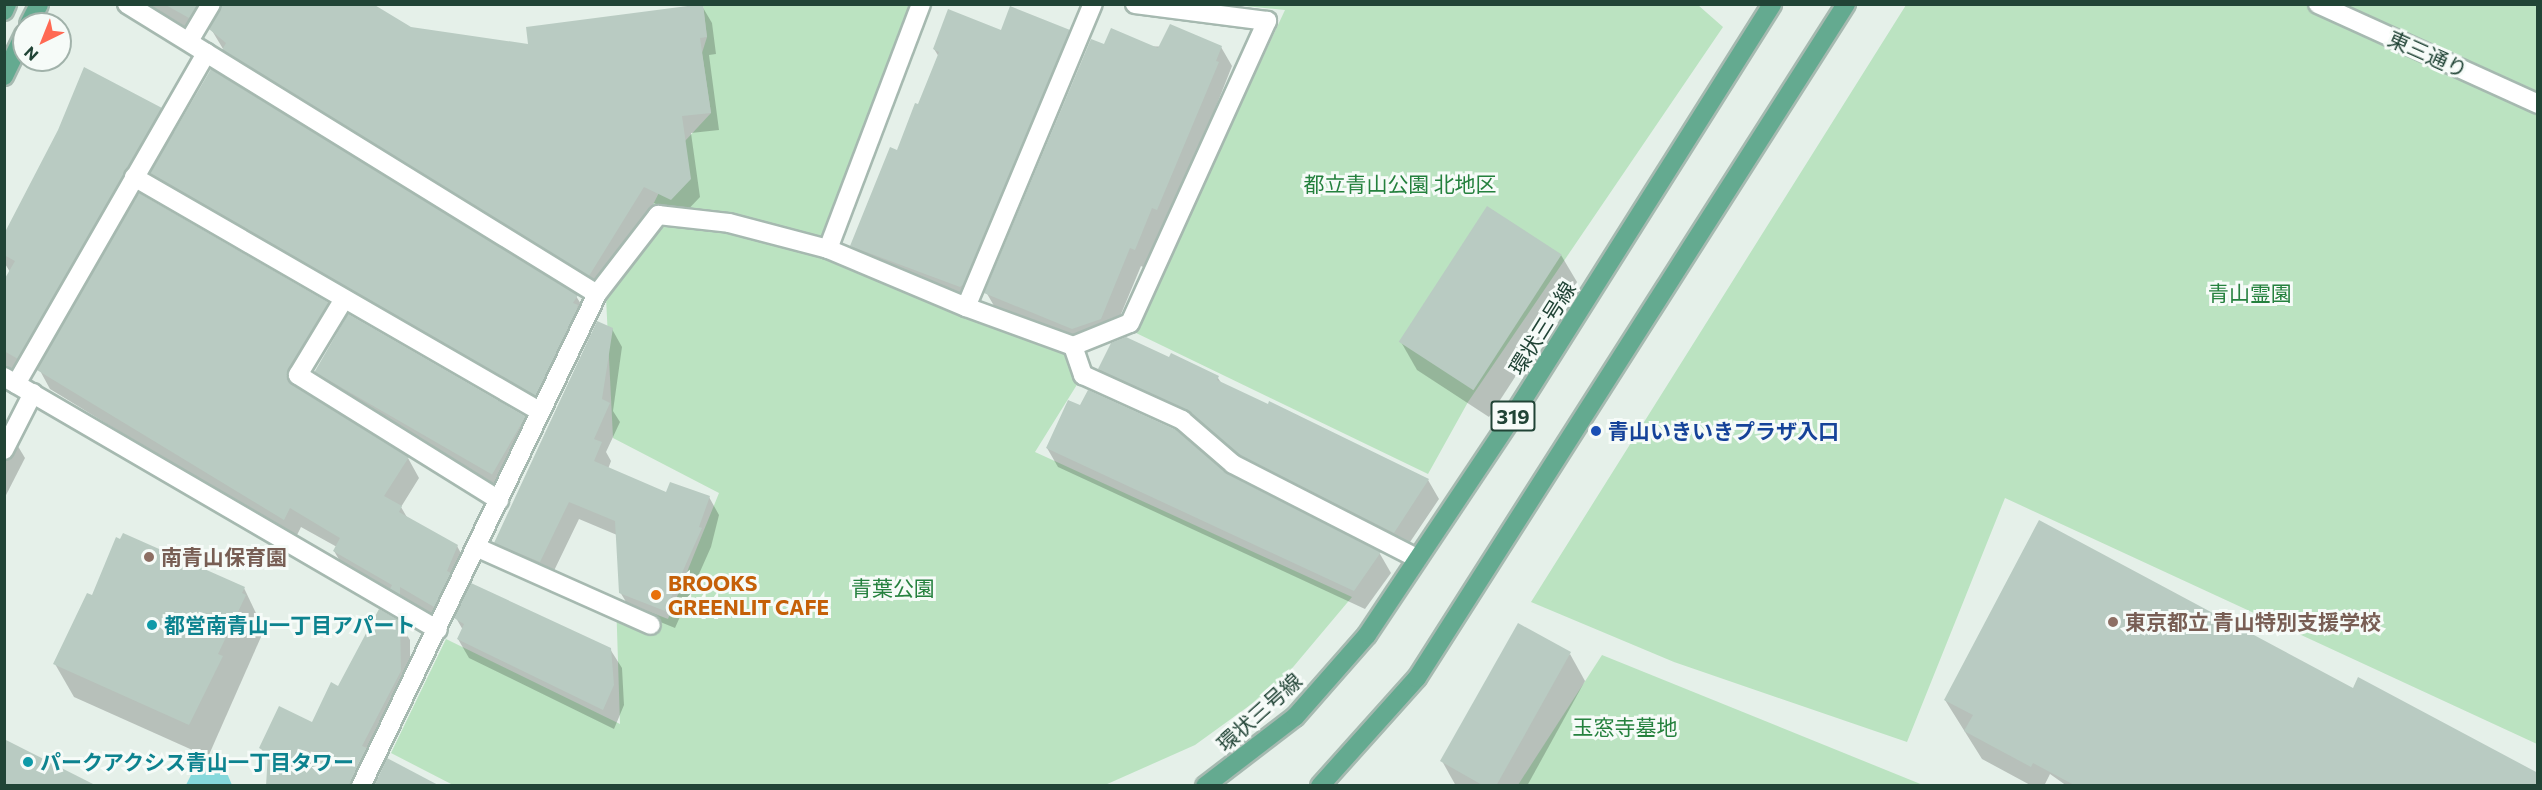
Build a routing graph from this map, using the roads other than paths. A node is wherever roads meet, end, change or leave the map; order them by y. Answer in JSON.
{"nodes":[{"id":1,"x":7,"y":4,"type":"edge"},
{"id":2,"x":127,"y":4,"type":"edge"},
{"id":3,"x":211,"y":4,"type":"edge"},
{"id":4,"x":921,"y":4,"type":"edge"},
{"id":5,"x":1093,"y":4,"type":"edge"},
{"id":6,"x":1136,"y":4,"type":"edge"},
{"id":7,"x":1772,"y":4,"type":"edge"},
{"id":8,"x":1846,"y":4,"type":"edge"},
{"id":9,"x":2318,"y":4,"type":"edge"},
{"id":10,"x":4,"y":11,"type":"edge"},
{"id":11,"x":189,"y":41,"type":"junction"},
{"id":12,"x":206,"y":53,"type":"junction"},
{"id":13,"x":12,"y":60,"type":"edge"},
{"id":14,"x":4,"y":76,"type":"edge"},
{"id":15,"x":2538,"y":104,"type":"edge"},
{"id":16,"x":134,"y":177,"type":"junction"},
{"id":17,"x":828,"y":249,"type":"junction"},
{"id":18,"x":597,"y":294,"type":"junction"},
{"id":19,"x":344,"y":299,"type":"junction"},
{"id":20,"x":966,"y":308,"type":"junction"},
{"id":21,"x":1073,"y":346,"type":"junction"},
{"id":22,"x":10,"y":380,"type":"edge"},
{"id":23,"x":33,"y":393,"type":"junction"},
{"id":24,"x":538,"y":411,"type":"junction"},
{"id":25,"x":4,"y":450,"type":"edge"},
{"id":26,"x":500,"y":500,"type":"junction"},
{"id":27,"x":478,"y":548,"type":"junction"},
{"id":28,"x":1418,"y":558,"type":"junction"},
{"id":29,"x":651,"y":625,"type":"dead end"},
{"id":30,"x":438,"y":630,"type":"junction"},
{"id":31,"x":361,"y":786,"type":"edge"},
{"id":32,"x":1205,"y":786,"type":"edge"},
{"id":33,"x":1320,"y":786,"type":"edge"}],
"edges":[{"from":1,"to":10,"type":"main road"},
{"from":2,"to":11,"type":"street"},
{"from":3,"to":11,"type":"street"},
{"from":4,"to":17,"type":"street"},
{"from":5,"to":20,"type":"street"},
{"from":6,"to":21,"type":"street"},
{"from":7,"to":28,"type":"main road","name":"環状三号線","number":"319"},
{"from":8,"to":33,"type":"main road"},
{"from":9,"to":15,"type":"street","name":"東三通り"},
{"from":11,"to":12,"type":"street"},
{"from":12,"to":16,"type":"street"},
{"from":12,"to":18,"type":"street"},
{"from":13,"to":14,"type":"main road"},
{"from":16,"to":19,"type":"street"},
{"from":16,"to":22,"type":"street"},
{"from":17,"to":18,"type":"street"},
{"from":17,"to":20,"type":"street"},
{"from":18,"to":24,"type":"street"},
{"from":19,"to":24,"type":"street"},
{"from":19,"to":26,"type":"street"},
{"from":20,"to":21,"type":"street"},
{"from":21,"to":28,"type":"street"},
{"from":22,"to":23,"type":"street"},
{"from":23,"to":25,"type":"street"},
{"from":23,"to":30,"type":"street"},
{"from":24,"to":26,"type":"street"},
{"from":26,"to":27,"type":"street"},
{"from":27,"to":29,"type":"street"},
{"from":27,"to":30,"type":"street"},
{"from":28,"to":32,"type":"main road","name":"環状三号線","number":"319"},
{"from":30,"to":31,"type":"street"}]}
